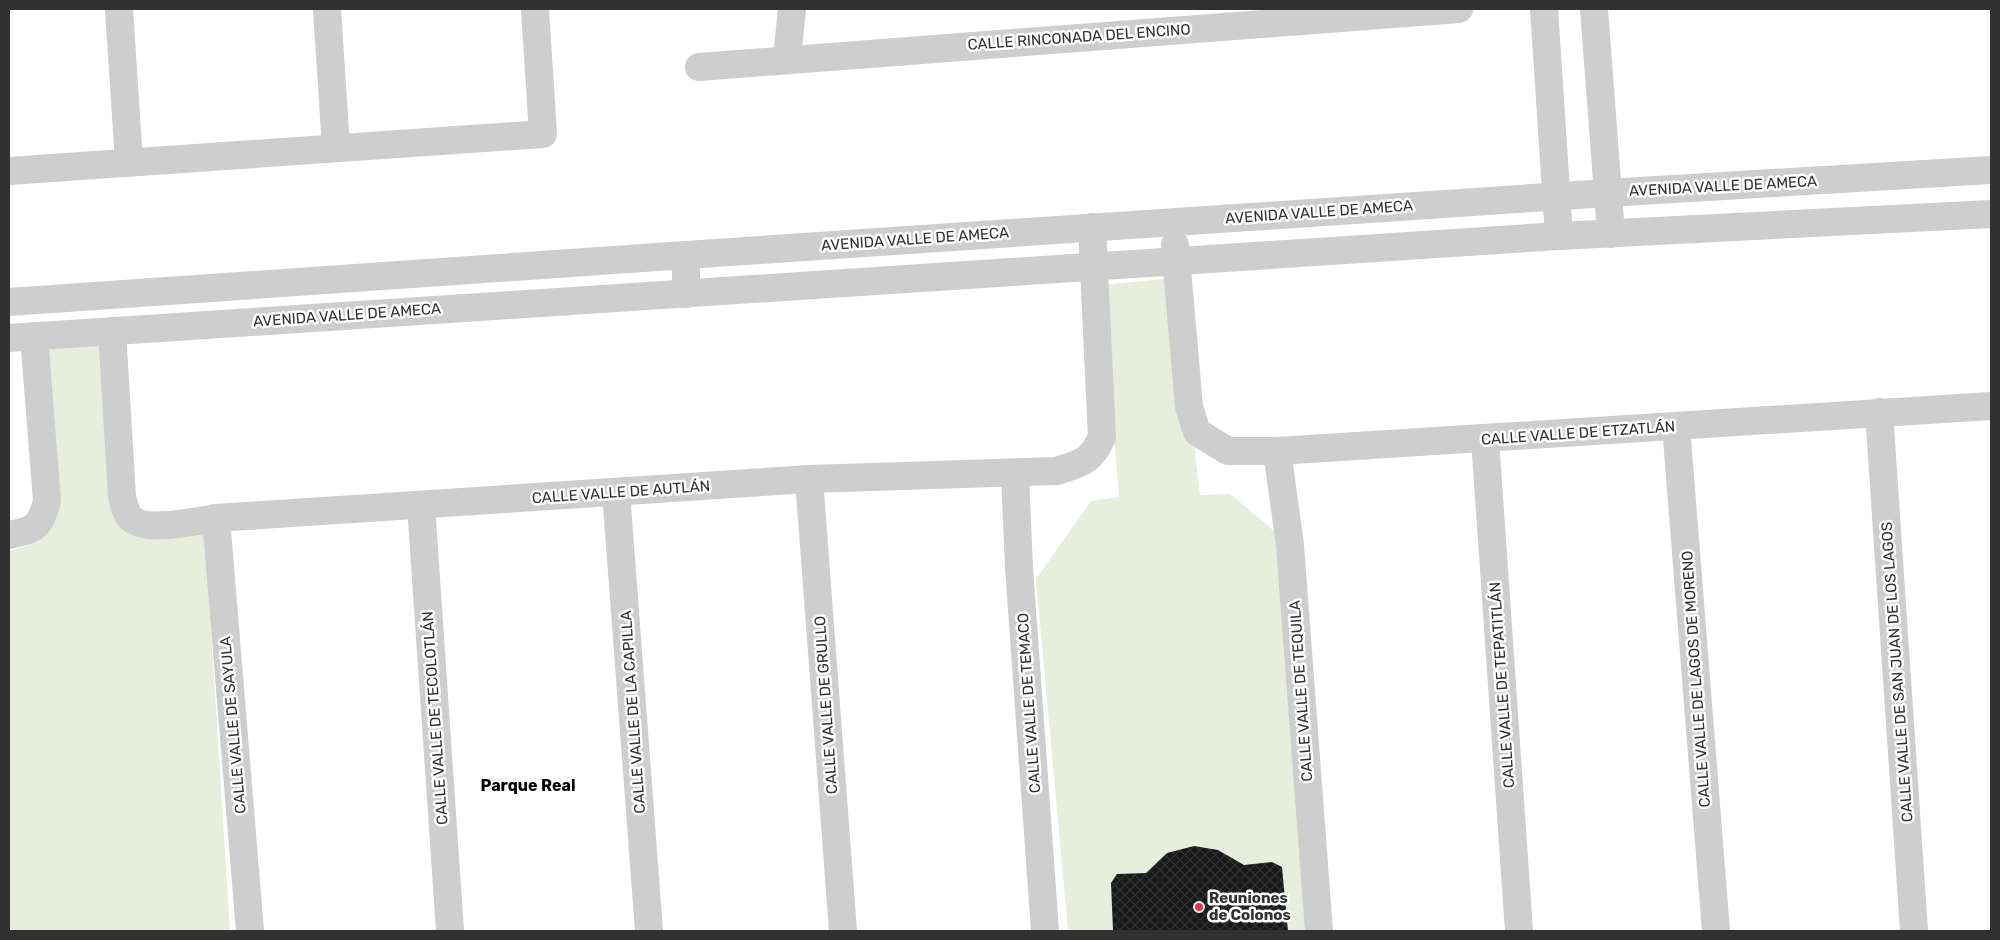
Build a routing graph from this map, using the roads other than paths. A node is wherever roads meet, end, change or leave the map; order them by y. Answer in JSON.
{"nodes":[{"id":1,"x":119,"y":9,"type":"edge"},
{"id":2,"x":327,"y":9,"type":"edge"},
{"id":3,"x":535,"y":9,"type":"edge"},
{"id":4,"x":792,"y":9,"type":"edge"},
{"id":5,"x":1459,"y":9,"type":"edge"},
{"id":6,"x":1544,"y":9,"type":"edge"},
{"id":7,"x":1594,"y":9,"type":"edge"},
{"id":8,"x":787,"y":59,"type":"junction"},
{"id":9,"x":699,"y":68,"type":"dead end"},
{"id":10,"x":336,"y":148,"type":"junction"},
{"id":11,"x":129,"y":162,"type":"junction"},
{"id":12,"x":1991,"y":170,"type":"edge"},
{"id":13,"x":9,"y":171,"type":"edge"},
{"id":14,"x":1607,"y":193,"type":"junction"},
{"id":15,"x":1557,"y":196,"type":"junction"},
{"id":16,"x":1991,"y":214,"type":"edge"},
{"id":17,"x":1173,"y":222,"type":"junction"},
{"id":18,"x":1092,"y":227,"type":"junction"},
{"id":19,"x":1611,"y":234,"type":"junction"},
{"id":20,"x":1559,"y":236,"type":"junction"},
{"id":21,"x":686,"y":255,"type":"junction"},
{"id":22,"x":1177,"y":262,"type":"junction"},
{"id":23,"x":1093,"y":268,"type":"junction"},
{"id":24,"x":686,"y":294,"type":"junction"},
{"id":25,"x":9,"y":302,"type":"edge"},
{"id":26,"x":112,"y":331,"type":"junction"},
{"id":27,"x":21,"y":337,"type":"edge"},
{"id":28,"x":1991,"y":406,"type":"edge"},
{"id":29,"x":1879,"y":412,"type":"junction"},
{"id":30,"x":1676,"y":426,"type":"junction"},
{"id":31,"x":1485,"y":439,"type":"junction"},
{"id":32,"x":1277,"y":451,"type":"junction"},
{"id":33,"x":1015,"y":474,"type":"junction"},
{"id":34,"x":809,"y":479,"type":"junction"},
{"id":35,"x":616,"y":492,"type":"junction"},
{"id":36,"x":421,"y":505,"type":"junction"},
{"id":37,"x":216,"y":518,"type":"junction"},
{"id":38,"x":9,"y":535,"type":"edge"},
{"id":39,"x":250,"y":931,"type":"edge"},
{"id":40,"x":450,"y":931,"type":"edge"},
{"id":41,"x":649,"y":931,"type":"edge"},
{"id":42,"x":843,"y":931,"type":"edge"},
{"id":43,"x":1046,"y":931,"type":"edge"},
{"id":44,"x":1319,"y":931,"type":"edge"},
{"id":45,"x":1519,"y":931,"type":"edge"},
{"id":46,"x":1716,"y":931,"type":"edge"},
{"id":47,"x":1914,"y":931,"type":"edge"}],
"edges":[{"from":1,"to":11,"type":"street"},
{"from":2,"to":10,"type":"street"},
{"from":3,"to":10,"type":"street"},
{"from":4,"to":8,"type":"street"},
{"from":5,"to":8,"type":"street","name":"CALLE RINCONADA DEL ENCINO"},
{"from":6,"to":15,"type":"street"},
{"from":7,"to":14,"type":"street"},
{"from":8,"to":9,"type":"street","name":"CALLE RINCONADA DEL ENCINO"},
{"from":10,"to":11,"type":"street"},
{"from":11,"to":13,"type":"street"},
{"from":12,"to":14,"type":"street","name":"AVENIDA VALLE DE AMECA"},
{"from":14,"to":15,"type":"street","name":"AVENIDA VALLE DE AMECA"},
{"from":14,"to":19,"type":"street"},
{"from":15,"to":17,"type":"street","name":"AVENIDA VALLE DE AMECA"},
{"from":15,"to":20,"type":"street"},
{"from":16,"to":19,"type":"street","name":"AVENIDA VALLE DE AMECA"},
{"from":17,"to":18,"type":"street","name":"AVENIDA VALLE DE AMECA"},
{"from":17,"to":22,"type":"street"},
{"from":18,"to":21,"type":"street","name":"AVENIDA VALLE DE AMECA"},
{"from":18,"to":23,"type":"street"},
{"from":19,"to":20,"type":"street","name":"AVENIDA VALLE DE AMECA"},
{"from":20,"to":22,"type":"street","name":"AVENIDA VALLE DE AMECA"},
{"from":21,"to":24,"type":"street"},
{"from":21,"to":25,"type":"street","name":"AVENIDA VALLE DE AMECA"},
{"from":22,"to":23,"type":"street","name":"AVENIDA VALLE DE AMECA"},
{"from":22,"to":32,"type":"street","name":"CALLE VALLE DE ETZATLÁN"},
{"from":23,"to":24,"type":"street","name":"AVENIDA VALLE DE AMECA"},
{"from":23,"to":33,"type":"street","name":"CALLE VALLE DE AUTLÁN"},
{"from":24,"to":26,"type":"street","name":"AVENIDA VALLE DE AMECA"},
{"from":26,"to":27,"type":"street","name":"AVENIDA VALLE DE AMECA"},
{"from":26,"to":37,"type":"street","name":"CALLE VALLE DE AUTLÁN"},
{"from":27,"to":38,"type":"street"},
{"from":28,"to":29,"type":"street","name":"CALLE VALLE DE ETZATLÁN"},
{"from":29,"to":30,"type":"street","name":"CALLE VALLE DE ETZATLÁN"},
{"from":29,"to":47,"type":"street","name":"CALLE VALLE DE SAN JUAN DE LOS LAGOS"},
{"from":30,"to":31,"type":"street","name":"CALLE VALLE DE ETZATLÁN"},
{"from":30,"to":46,"type":"street","name":"CALLE VALLE DE LAGOS DE MORENO"},
{"from":31,"to":32,"type":"street","name":"CALLE VALLE DE ETZATLÁN"},
{"from":31,"to":45,"type":"street","name":"CALLE VALLE DE TEPATITLÁN"},
{"from":32,"to":44,"type":"street","name":"CALLE VALLE DE TEQUILA"},
{"from":33,"to":34,"type":"street","name":"CALLE VALLE DE AUTLÁN"},
{"from":33,"to":43,"type":"street","name":"CALLE VALLE DE TEMACO"},
{"from":34,"to":35,"type":"street","name":"CALLE VALLE DE AUTLÁN"},
{"from":34,"to":42,"type":"street","name":"CALLE VALLE DE GRULLO"},
{"from":35,"to":36,"type":"street","name":"CALLE VALLE DE AUTLÁN"},
{"from":35,"to":41,"type":"street","name":"CALLE VALLE DE LA CAPILLA"},
{"from":36,"to":37,"type":"street","name":"CALLE VALLE DE AUTLÁN"},
{"from":36,"to":40,"type":"street","name":"CALLE VALLE DE TECOLOTLÁN"},
{"from":37,"to":39,"type":"street","name":"CALLE VALLE DE SAYULA"}]}
